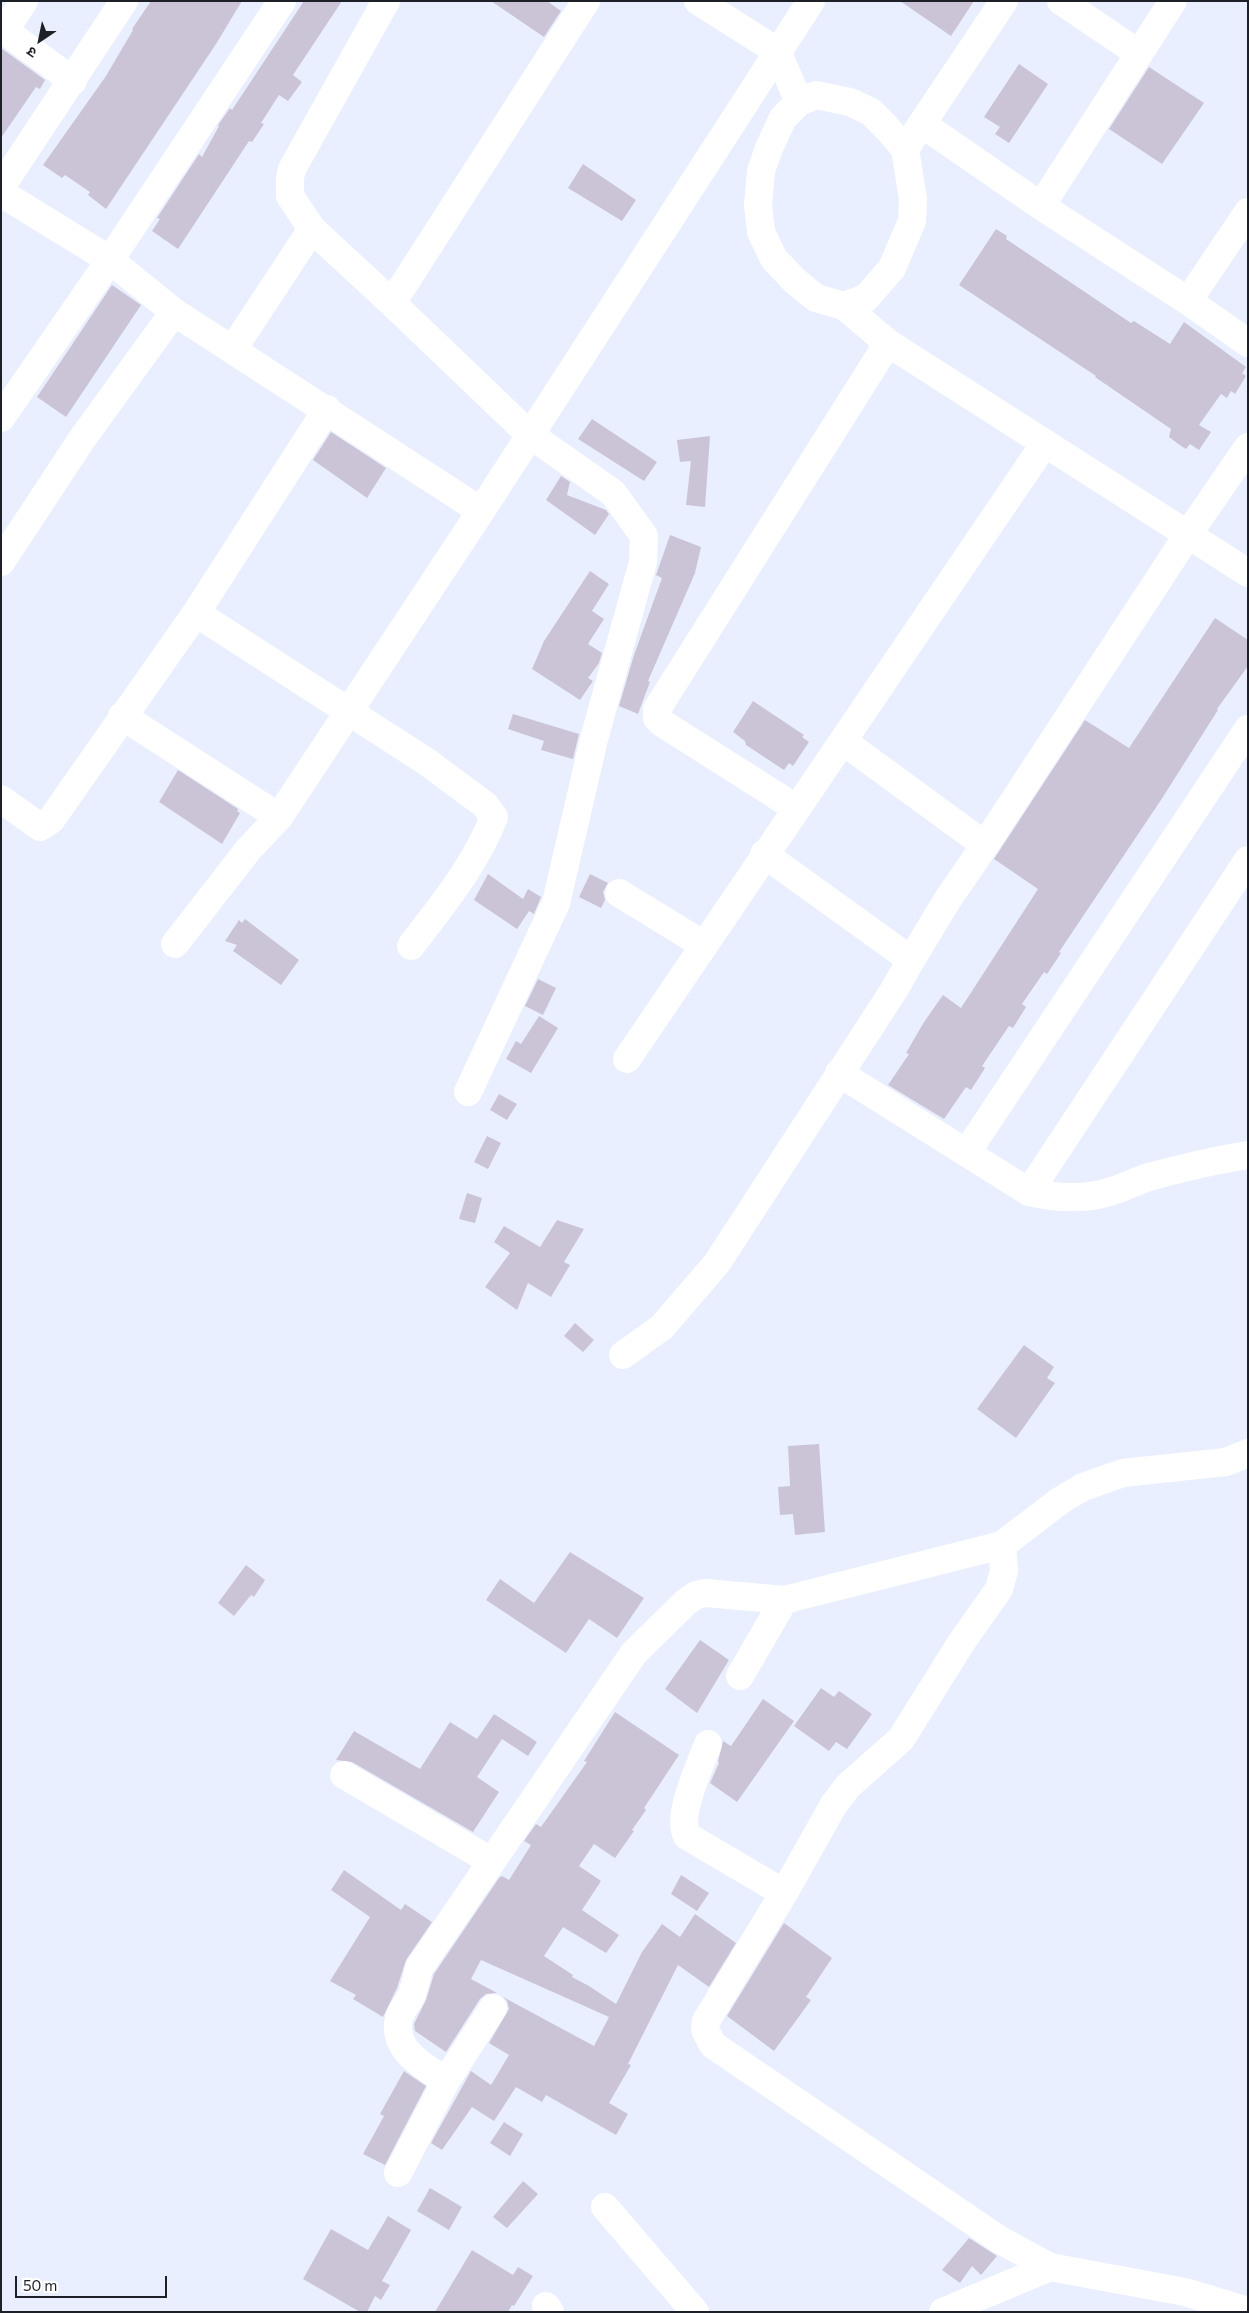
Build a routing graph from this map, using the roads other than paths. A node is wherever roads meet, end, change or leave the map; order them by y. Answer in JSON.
{"nodes":[{"id":1,"x":24,"y":1,"type":"edge"},
{"id":2,"x":124,"y":1,"type":"edge"},
{"id":3,"x":282,"y":1,"type":"edge"},
{"id":4,"x":386,"y":1,"type":"edge"},
{"id":5,"x":586,"y":1,"type":"edge"},
{"id":6,"x":698,"y":1,"type":"edge"},
{"id":7,"x":811,"y":1,"type":"edge"},
{"id":8,"x":1004,"y":1,"type":"edge"},
{"id":9,"x":1061,"y":1,"type":"edge"},
{"id":10,"x":1173,"y":1,"type":"edge"},
{"id":11,"x":3,"y":29,"type":"edge"},
{"id":12,"x":777,"y":51,"type":"junction"},
{"id":13,"x":1138,"y":53,"type":"junction"},
{"id":14,"x":73,"y":81,"type":"junction"},
{"id":15,"x":799,"y":102,"type":"junction"},
{"id":16,"x":922,"y":124,"type":"junction"},
{"id":17,"x":905,"y":149,"type":"junction"},
{"id":18,"x":1,"y":187,"type":"edge"},
{"id":19,"x":1,"y":193,"type":"edge"},
{"id":20,"x":1041,"y":206,"type":"junction"},
{"id":21,"x":1248,"y":212,"type":"edge"},
{"id":22,"x":312,"y":229,"type":"junction"},
{"id":23,"x":110,"y":260,"type":"junction"},
{"id":24,"x":1188,"y":301,"type":"junction"},
{"id":25,"x":392,"y":303,"type":"junction"},
{"id":26,"x":844,"y":306,"type":"junction"},
{"id":27,"x":174,"y":312,"type":"junction"},
{"id":28,"x":888,"y":343,"type":"junction"},
{"id":29,"x":1248,"y":343,"type":"edge"},
{"id":30,"x":233,"y":349,"type":"junction"},
{"id":31,"x":327,"y":409,"type":"junction"},
{"id":32,"x":1,"y":418,"type":"edge"},
{"id":33,"x":529,"y":434,"type":"junction"},
{"id":34,"x":1045,"y":443,"type":"junction"},
{"id":35,"x":1248,"y":447,"type":"edge"},
{"id":36,"x":481,"y":511,"type":"junction"},
{"id":37,"x":1187,"y":536,"type":"junction"},
{"id":38,"x":1,"y":562,"type":"edge"},
{"id":39,"x":1248,"y":574,"type":"edge"},
{"id":40,"x":196,"y":613,"type":"junction"},
{"id":41,"x":348,"y":710,"type":"junction"},
{"id":42,"x":122,"y":716,"type":"junction"},
{"id":43,"x":1248,"y":729,"type":"edge"},
{"id":44,"x":844,"y":742,"type":"junction"},
{"id":45,"x":1,"y":799,"type":"edge"},
{"id":46,"x":796,"y":808,"type":"junction"},
{"id":47,"x":279,"y":817,"type":"junction"},
{"id":48,"x":985,"y":845,"type":"junction"},
{"id":49,"x":764,"y":854,"type":"junction"},
{"id":50,"x":1248,"y":860,"type":"edge"},
{"id":51,"x":619,"y":892,"type":"dead end"},
{"id":52,"x":175,"y":944,"type":"dead end"},
{"id":53,"x":704,"y":945,"type":"junction"},
{"id":54,"x":411,"y":946,"type":"dead end"},
{"id":55,"x":911,"y":960,"type":"junction"},
{"id":56,"x":627,"y":1059,"type":"dead end"},
{"id":57,"x":838,"y":1073,"type":"junction"},
{"id":58,"x":468,"y":1092,"type":"dead end"},
{"id":59,"x":967,"y":1152,"type":"junction"},
{"id":60,"x":1248,"y":1156,"type":"edge"},
{"id":61,"x":1029,"y":1192,"type":"junction"},
{"id":62,"x":623,"y":1355,"type":"dead end"},
{"id":63,"x":1248,"y":1453,"type":"edge"},
{"id":64,"x":1002,"y":1545,"type":"junction"},
{"id":65,"x":784,"y":1600,"type":"junction"},
{"id":66,"x":740,"y":1676,"type":"dead end"},
{"id":67,"x":708,"y":1744,"type":"dead end"},
{"id":68,"x":344,"y":1775,"type":"dead end"},
{"id":69,"x":491,"y":1861,"type":"junction"},
{"id":70,"x":784,"y":1893,"type":"junction"},
{"id":71,"x":494,"y":2008,"type":"dead end"},
{"id":72,"x":446,"y":2081,"type":"junction"},
{"id":73,"x":398,"y":2173,"type":"dead end"},
{"id":74,"x":605,"y":2207,"type":"dead end"},
{"id":75,"x":1050,"y":2267,"type":"junction"},
{"id":76,"x":1248,"y":2310,"type":"edge"},
{"id":77,"x":696,"y":2312,"type":"edge"},
{"id":78,"x":942,"y":2312,"type":"edge"}],
"edges":[{"from":1,"to":11,"type":"street"},
{"from":2,"to":14,"type":"street"},
{"from":3,"to":23,"type":"street"},
{"from":4,"to":22,"type":"street"},
{"from":5,"to":25,"type":"street"},
{"from":6,"to":12,"type":"street"},
{"from":7,"to":12,"type":"street"},
{"from":8,"to":16,"type":"street"},
{"from":9,"to":13,"type":"street"},
{"from":10,"to":13,"type":"street"},
{"from":11,"to":14,"type":"street"},
{"from":12,"to":15,"type":"street"},
{"from":12,"to":33,"type":"street"},
{"from":13,"to":20,"type":"street"},
{"from":14,"to":18,"type":"street"},
{"from":15,"to":17,"type":"street"},
{"from":15,"to":26,"type":"street"},
{"from":16,"to":17,"type":"street"},
{"from":16,"to":20,"type":"street"},
{"from":17,"to":26,"type":"street"},
{"from":19,"to":23,"type":"street"},
{"from":20,"to":24,"type":"street"},
{"from":21,"to":24,"type":"street"},
{"from":22,"to":25,"type":"street"},
{"from":22,"to":30,"type":"street"},
{"from":23,"to":27,"type":"street"},
{"from":23,"to":32,"type":"street"},
{"from":24,"to":29,"type":"street"},
{"from":25,"to":33,"type":"street"},
{"from":26,"to":28,"type":"street"},
{"from":27,"to":30,"type":"street"},
{"from":27,"to":38,"type":"street"},
{"from":28,"to":34,"type":"street"},
{"from":28,"to":46,"type":"street"},
{"from":30,"to":31,"type":"street"},
{"from":31,"to":36,"type":"street"},
{"from":31,"to":40,"type":"street"},
{"from":33,"to":36,"type":"street"},
{"from":33,"to":58,"type":"street"},
{"from":34,"to":37,"type":"street"},
{"from":34,"to":44,"type":"street"},
{"from":35,"to":37,"type":"street"},
{"from":36,"to":41,"type":"street"},
{"from":37,"to":39,"type":"street"},
{"from":37,"to":48,"type":"street"},
{"from":40,"to":41,"type":"street"},
{"from":40,"to":42,"type":"street"},
{"from":41,"to":47,"type":"street"},
{"from":41,"to":54,"type":"street"},
{"from":42,"to":45,"type":"street"},
{"from":42,"to":47,"type":"street"},
{"from":43,"to":59,"type":"street"},
{"from":44,"to":46,"type":"street"},
{"from":44,"to":48,"type":"street"},
{"from":46,"to":49,"type":"street"},
{"from":47,"to":52,"type":"street"},
{"from":48,"to":55,"type":"street"},
{"from":49,"to":53,"type":"street"},
{"from":49,"to":55,"type":"street"},
{"from":50,"to":61,"type":"street"},
{"from":51,"to":53,"type":"street"},
{"from":53,"to":56,"type":"street"},
{"from":55,"to":57,"type":"street"},
{"from":57,"to":59,"type":"street"},
{"from":57,"to":62,"type":"street"},
{"from":59,"to":61,"type":"street"},
{"from":60,"to":61,"type":"street"},
{"from":63,"to":64,"type":"street"},
{"from":64,"to":65,"type":"street"},
{"from":64,"to":70,"type":"street"},
{"from":65,"to":66,"type":"street"},
{"from":65,"to":69,"type":"street"},
{"from":67,"to":70,"type":"street"},
{"from":68,"to":69,"type":"street"},
{"from":69,"to":72,"type":"street"},
{"from":70,"to":75,"type":"street"},
{"from":71,"to":72,"type":"street"},
{"from":72,"to":73,"type":"street"},
{"from":74,"to":77,"type":"street"},
{"from":75,"to":76,"type":"street"},
{"from":75,"to":78,"type":"street"}]}
